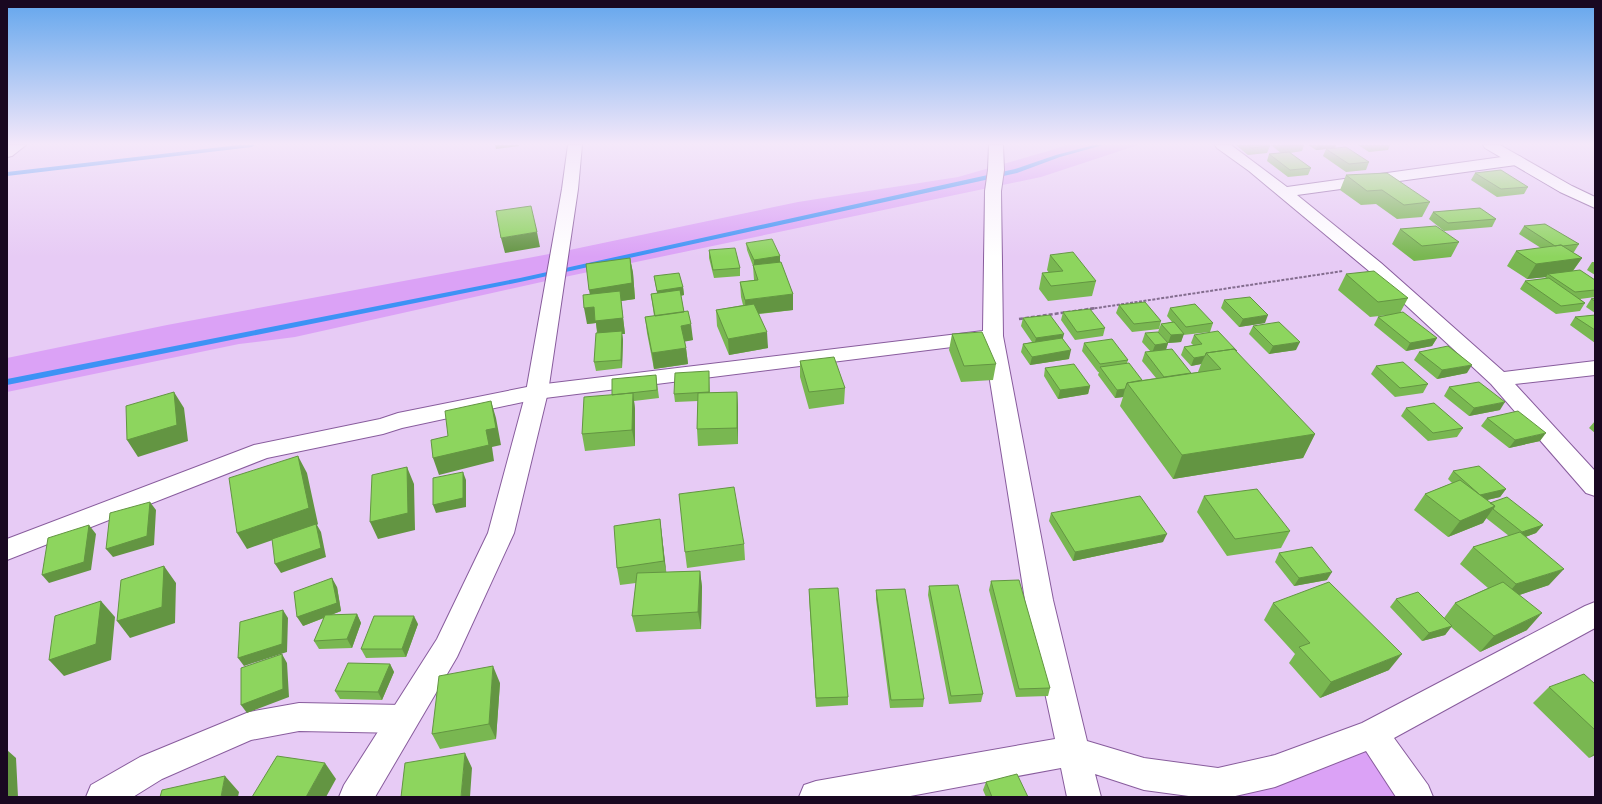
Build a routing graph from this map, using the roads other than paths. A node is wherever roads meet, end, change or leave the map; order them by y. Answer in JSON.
{"nodes":[{"id":1,"x":571,"y":183,"type":"edge"},
{"id":2,"x":994,"y":183,"type":"edge"},
{"id":3,"x":1270,"y":183,"type":"edge"},
{"id":4,"x":1351,"y":183,"type":"edge"},
{"id":5,"x":1555,"y":183,"type":"edge"},
{"id":6,"x":1282,"y":192,"type":"junction"},
{"id":7,"x":1595,"y":203,"type":"edge"},
{"id":8,"x":993,"y":329,"type":"junction"},
{"id":9,"x":1595,"y":368,"type":"edge"},
{"id":10,"x":1499,"y":379,"type":"junction"},
{"id":11,"x":537,"y":392,"type":"junction"},
{"id":12,"x":1595,"y":487,"type":"edge"},
{"id":13,"x":7,"y":550,"type":"edge"},
{"id":14,"x":1595,"y":614,"type":"edge"},
{"id":15,"x":403,"y":719,"type":"junction"},
{"id":16,"x":1372,"y":734,"type":"junction"},
{"id":17,"x":1073,"y":750,"type":"junction"},
{"id":18,"x":103,"y":797,"type":"edge"},
{"id":19,"x":356,"y":797,"type":"edge"},
{"id":20,"x":816,"y":797,"type":"edge"},
{"id":21,"x":1084,"y":797,"type":"edge"},
{"id":22,"x":1416,"y":797,"type":"edge"}],
"edges":[{"from":1,"to":11,"type":"street"},
{"from":2,"to":8,"type":"street"},
{"from":3,"to":6,"type":"street"},
{"from":4,"to":6,"type":"street"},
{"from":5,"to":7,"type":"street"},
{"from":6,"to":10,"type":"street"},
{"from":8,"to":11,"type":"street"},
{"from":8,"to":17,"type":"street"},
{"from":9,"to":10,"type":"street"},
{"from":10,"to":12,"type":"street"},
{"from":11,"to":13,"type":"street"},
{"from":11,"to":15,"type":"street"},
{"from":14,"to":16,"type":"street"},
{"from":15,"to":18,"type":"street"},
{"from":15,"to":19,"type":"street"},
{"from":16,"to":17,"type":"street"},
{"from":16,"to":22,"type":"street"},
{"from":17,"to":20,"type":"street"},
{"from":17,"to":21,"type":"street"}]}
